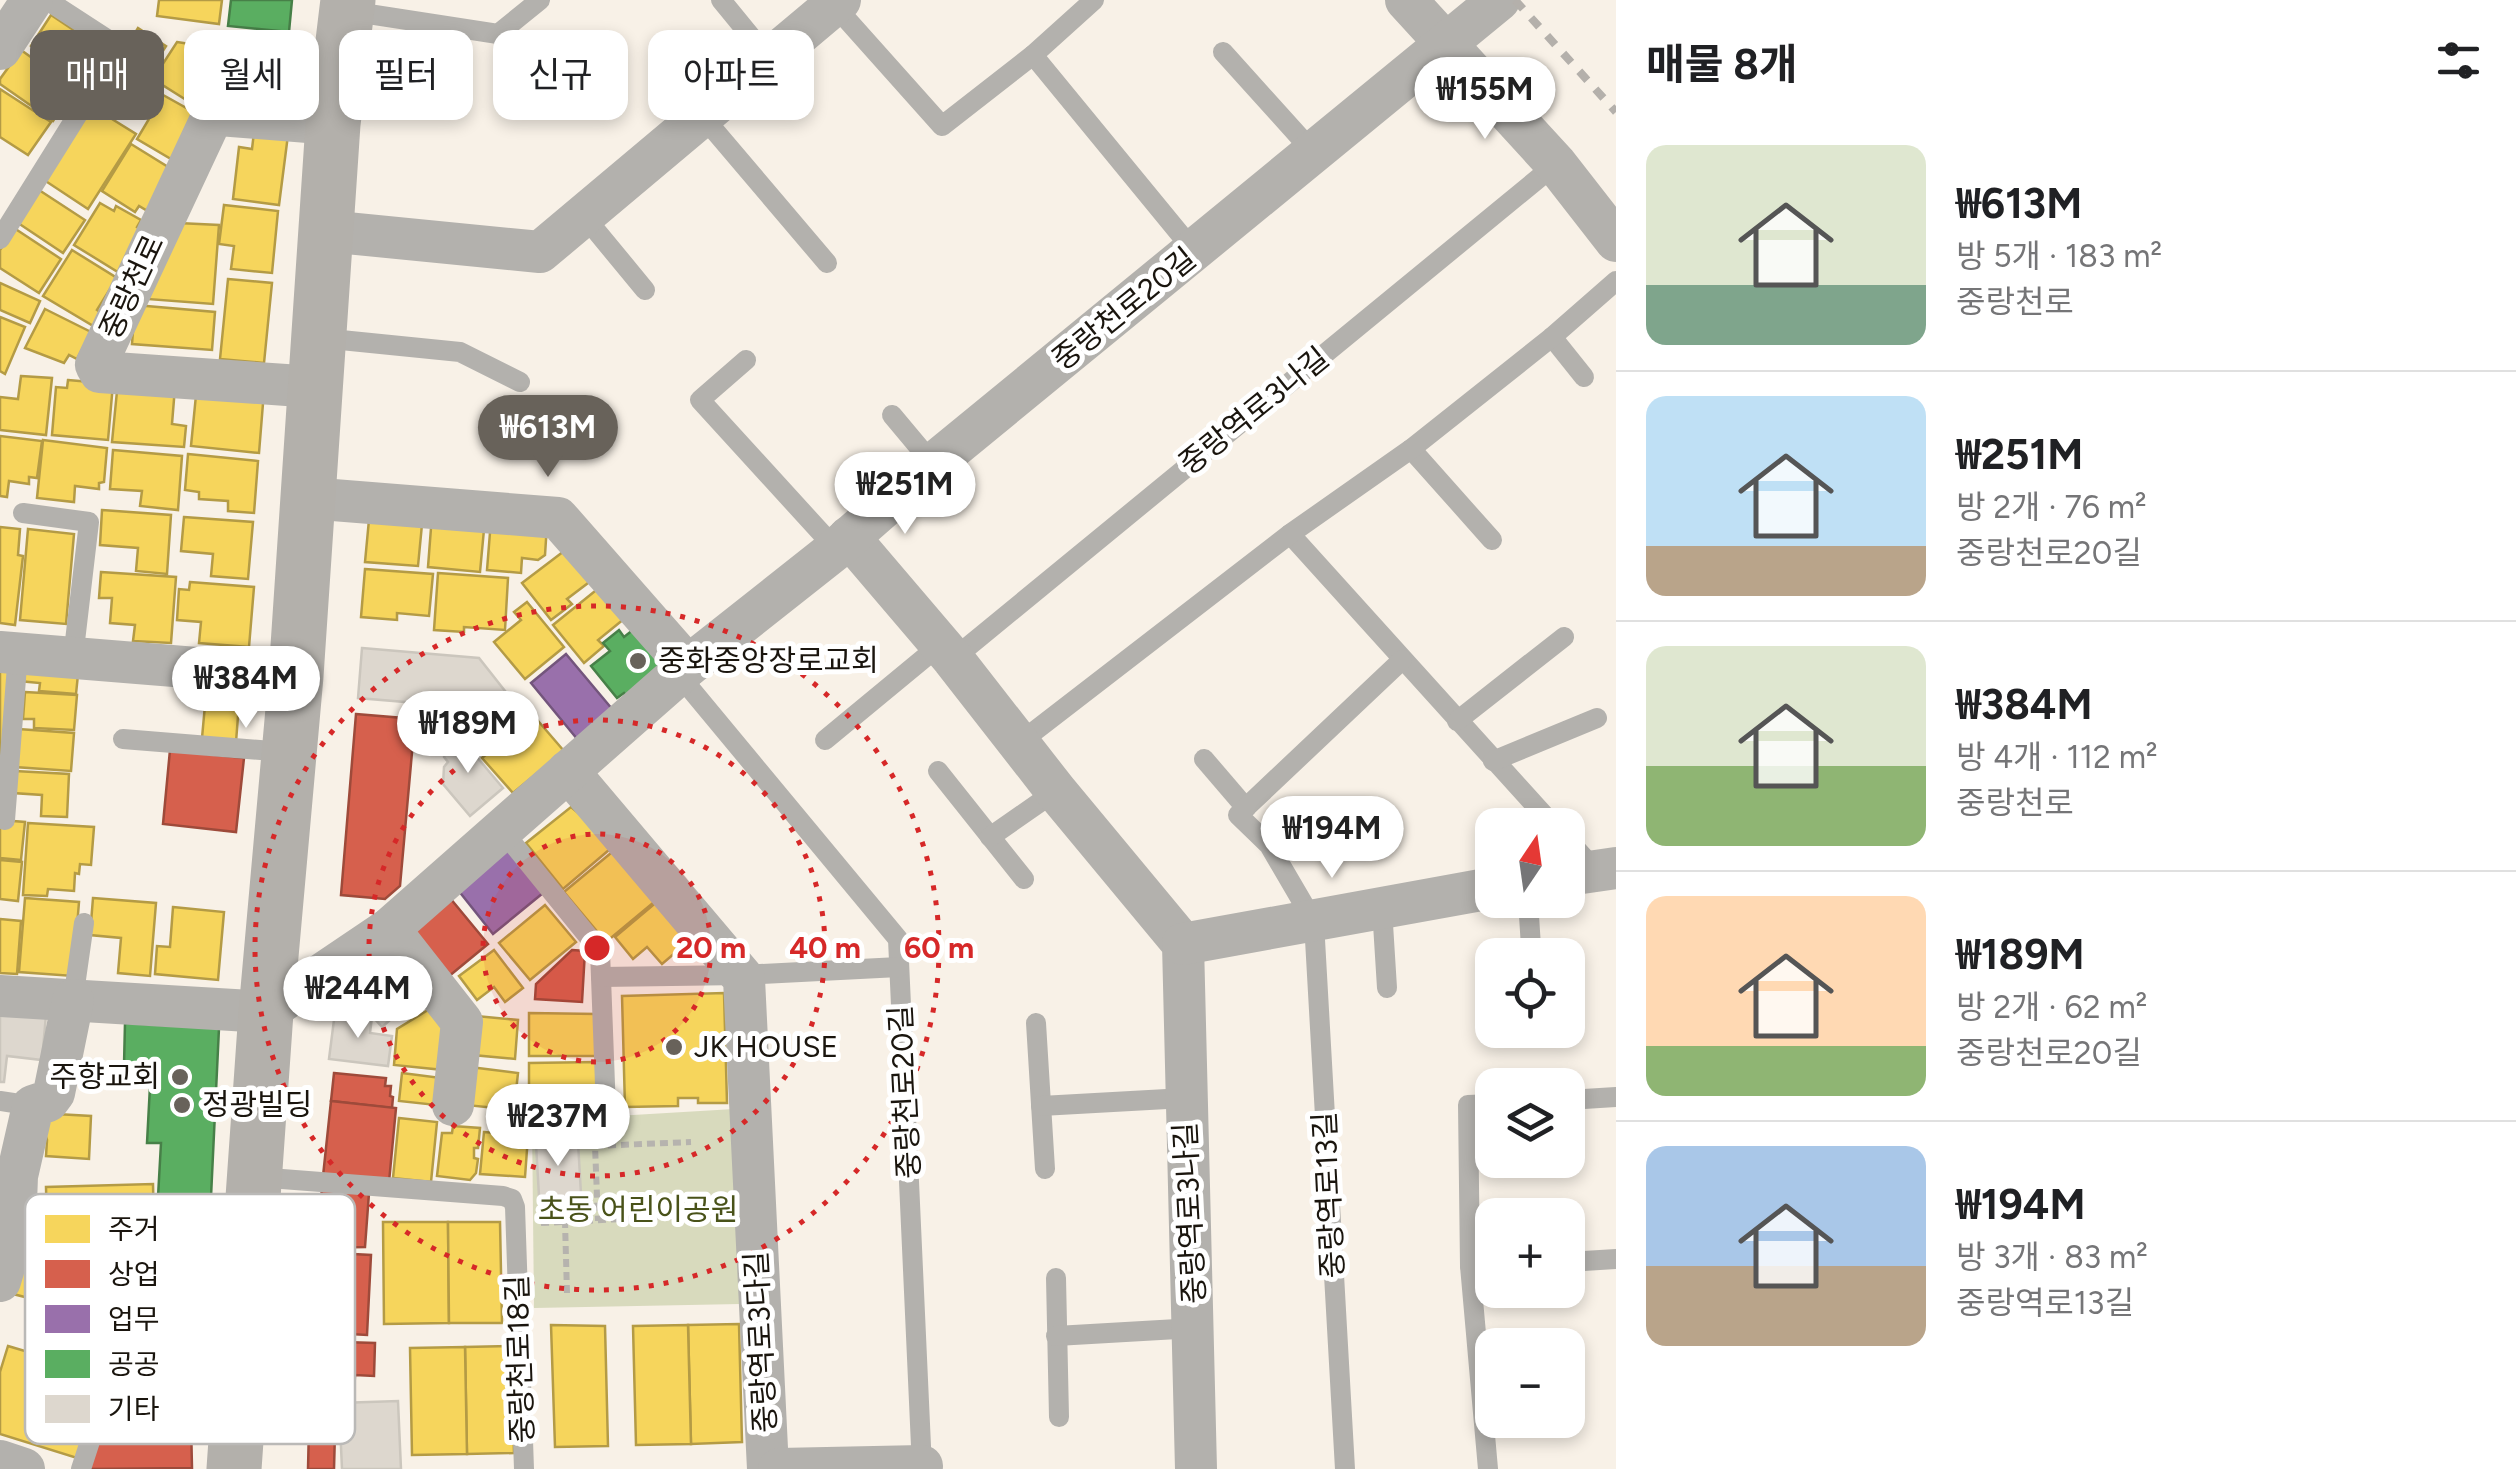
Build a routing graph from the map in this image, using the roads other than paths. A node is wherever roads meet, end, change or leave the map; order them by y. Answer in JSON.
{"nodes":[{"id":1,"x":32,"y":0,"type":"edge"},
{"id":2,"x":47,"y":0,"type":"edge"},
{"id":3,"x":540,"y":0,"type":"edge"},
{"id":4,"x":721,"y":0,"type":"edge"},
{"id":5,"x":1094,"y":0,"type":"edge"},
{"id":6,"x":1406,"y":0,"type":"edge"},
{"id":7,"x":1499,"y":0,"type":"edge"},
{"id":8,"x":837,"y":3,"type":"edge"},
{"id":9,"x":347,"y":5,"type":"edge"},
{"id":10,"x":746,"y":30,"type":"edge"},
{"id":11,"x":806,"y":30,"type":"edge"},
{"id":12,"x":1444,"y":44,"type":"junction"},
{"id":13,"x":0,"y":49,"type":"edge"},
{"id":14,"x":1224,"y":52,"type":"dead end"},
{"id":15,"x":1032,"y":56,"type":"junction"},
{"id":16,"x":698,"y":120,"type":"edge"},
{"id":17,"x":705,"y":120,"type":"edge"},
{"id":18,"x":333,"y":124,"type":"junction"},
{"id":19,"x":1314,"y":153,"type":"junction"},
{"id":20,"x":1556,"y":164,"type":"junction"},
{"id":21,"x":584,"y":216,"type":"junction"},
{"id":22,"x":326,"y":232,"type":"junction"},
{"id":23,"x":0,"y":239,"type":"edge"},
{"id":24,"x":1616,"y":241,"type":"edge"},
{"id":25,"x":1194,"y":251,"type":"junction"},
{"id":26,"x":827,"y":263,"type":"dead end"},
{"id":27,"x":1616,"y":281,"type":"edge"},
{"id":28,"x":645,"y":290,"type":"dead end"},
{"id":29,"x":1552,"y":337,"type":"junction"},
{"id":30,"x":746,"y":360,"type":"dead end"},
{"id":31,"x":317,"y":363,"type":"junction"},
{"id":32,"x":1584,"y":377,"type":"dead end"},
{"id":33,"x":520,"y":382,"type":"dead end"},
{"id":34,"x":892,"y":415,"type":"dead end"},
{"id":35,"x":1412,"y":449,"type":"junction"},
{"id":36,"x":934,"y":464,"type":"junction"},
{"id":37,"x":308,"y":498,"type":"junction"},
{"id":38,"x":23,"y":514,"type":"dead end"},
{"id":39,"x":1290,"y":534,"type":"junction"},
{"id":40,"x":1492,"y":540,"type":"dead end"},
{"id":41,"x":842,"y":543,"type":"junction"},
{"id":42,"x":1564,"y":637,"type":"dead end"},
{"id":43,"x":9,"y":652,"type":"edge"},
{"id":44,"x":946,"y":652,"type":"junction"},
{"id":45,"x":73,"y":658,"type":"junction"},
{"id":46,"x":1402,"y":660,"type":"junction"},
{"id":47,"x":683,"y":670,"type":"junction"},
{"id":48,"x":296,"y":676,"type":"junction"},
{"id":49,"x":1597,"y":718,"type":"dead end"},
{"id":50,"x":1457,"y":721,"type":"junction"},
{"id":51,"x":124,"y":738,"type":"dead end"},
{"id":52,"x":826,"y":740,"type":"dead end"},
{"id":53,"x":1019,"y":743,"type":"junction"},
{"id":54,"x":287,"y":752,"type":"junction"},
{"id":55,"x":1204,"y":759,"type":"dead end"},
{"id":56,"x":1493,"y":761,"type":"junction"},
{"id":57,"x":568,"y":771,"type":"junction"},
{"id":58,"x":938,"y":771,"type":"dead end"},
{"id":59,"x":1056,"y":791,"type":"junction"},
{"id":60,"x":1246,"y":808,"type":"junction"},
{"id":61,"x":1537,"y":808,"type":"edge"},
{"id":62,"x":5,"y":820,"type":"dead end"},
{"id":63,"x":501,"y":829,"type":"junction"},
{"id":64,"x":990,"y":836,"type":"junction"},
{"id":65,"x":1024,"y":880,"type":"dead end"},
{"id":66,"x":1475,"y":891,"type":"edge"},
{"id":67,"x":1382,"y":908,"type":"junction"},
{"id":68,"x":1314,"y":922,"type":"junction"},
{"id":69,"x":84,"y":923,"type":"dead end"},
{"id":70,"x":388,"y":929,"type":"junction"},
{"id":71,"x":1183,"y":944,"type":"junction"},
{"id":72,"x":899,"y":967,"type":"junction"},
{"id":73,"x":742,"y":975,"type":"junction"},
{"id":74,"x":601,"y":977,"type":"junction"},
{"id":75,"x":1387,"y":988,"type":"dead end"},
{"id":76,"x":0,"y":996,"type":"edge"},
{"id":77,"x":73,"y":1000,"type":"junction"},
{"id":78,"x":266,"y":1012,"type":"junction"},
{"id":79,"x":1036,"y":1023,"type":"dead end"},
{"id":80,"x":1184,"y":1098,"type":"junction"},
{"id":81,"x":1616,"y":1098,"type":"edge"},
{"id":82,"x":1585,"y":1099,"type":"edge"},
{"id":83,"x":16,"y":1104,"type":"edge"},
{"id":84,"x":453,"y":1105,"type":"dead end"},
{"id":85,"x":1475,"y":1105,"type":"edge"},
{"id":86,"x":1041,"y":1106,"type":"junction"},
{"id":87,"x":606,"y":1111,"type":"road end"},
{"id":88,"x":1045,"y":1169,"type":"dead end"},
{"id":89,"x":254,"y":1176,"type":"junction"},
{"id":90,"x":253,"y":1194,"type":"edge"},
{"id":91,"x":1616,"y":1260,"type":"edge"},
{"id":92,"x":1585,"y":1261,"type":"edge"},
{"id":93,"x":1470,"y":1266,"type":"junction"},
{"id":94,"x":1475,"y":1266,"type":"edge"},
{"id":95,"x":3,"y":1268,"type":"edge"},
{"id":96,"x":1056,"y":1278,"type":"dead end"},
{"id":97,"x":1195,"y":1328,"type":"junction"},
{"id":98,"x":1056,"y":1336,"type":"junction"},
{"id":99,"x":1059,"y":1417,"type":"dead end"},
{"id":100,"x":89,"y":1444,"type":"edge"},
{"id":101,"x":236,"y":1444,"type":"edge"},
{"id":102,"x":0,"y":1461,"type":"edge"},
{"id":103,"x":922,"y":1468,"type":"edge"},
{"id":104,"x":24,"y":1469,"type":"edge"},
{"id":105,"x":81,"y":1469,"type":"edge"},
{"id":106,"x":234,"y":1469,"type":"edge"},
{"id":107,"x":524,"y":1469,"type":"edge"},
{"id":108,"x":768,"y":1469,"type":"edge"},
{"id":109,"x":779,"y":1469,"type":"edge"},
{"id":110,"x":1196,"y":1469,"type":"edge"},
{"id":111,"x":1345,"y":1469,"type":"edge"},
{"id":112,"x":1488,"y":1469,"type":"edge"}],
"edges":[{"from":1,"to":13,"type":"street"},
{"from":2,"to":23,"type":"lane"},
{"from":3,"to":9,"type":"lane"},
{"from":4,"to":10,"type":"lane"},
{"from":5,"to":15,"type":"lane"},
{"from":6,"to":12,"type":"street"},
{"from":7,"to":12,"type":"street","name":"중랑천로20길"},
{"from":8,"to":11,"type":"street"},
{"from":8,"to":15,"type":"lane"},
{"from":9,"to":18,"type":"main road"},
{"from":12,"to":19,"type":"street","name":"중랑천로20길"},
{"from":12,"to":20,"type":"street"},
{"from":14,"to":19,"type":"lane"},
{"from":15,"to":25,"type":"lane"},
{"from":16,"to":21,"type":"street"},
{"from":17,"to":26,"type":"lane"},
{"from":18,"to":22,"type":"main road"},
{"from":18,"to":31,"type":"street","name":"중랑천로"},
{"from":19,"to":25,"type":"street","name":"중랑천로20길"},
{"from":20,"to":24,"type":"street"},
{"from":20,"to":44,"type":"lane","name":"중랑역로3나길"},
{"from":21,"to":22,"type":"street"},
{"from":21,"to":28,"type":"lane"},
{"from":22,"to":31,"type":"main road"},
{"from":25,"to":36,"type":"street","name":"중랑천로20길"},
{"from":27,"to":29,"type":"lane"},
{"from":29,"to":32,"type":"lane"},
{"from":29,"to":35,"type":"lane"},
{"from":30,"to":41,"type":"lane"},
{"from":31,"to":33,"type":"lane","name":"중랑천로"},
{"from":31,"to":37,"type":"main road"},
{"from":34,"to":36,"type":"lane"},
{"from":35,"to":39,"type":"lane"},
{"from":35,"to":40,"type":"lane"},
{"from":36,"to":41,"type":"street","name":"중랑천로20길"},
{"from":37,"to":47,"type":"street"},
{"from":37,"to":48,"type":"main road"},
{"from":38,"to":45,"type":"lane"},
{"from":39,"to":46,"type":"lane"},
{"from":39,"to":53,"type":"lane"},
{"from":41,"to":44,"type":"street"},
{"from":41,"to":47,"type":"street","name":"중랑천로20길"},
{"from":42,"to":50,"type":"lane"},
{"from":43,"to":45,"type":"street"},
{"from":43,"to":62,"type":"lane"},
{"from":44,"to":52,"type":"lane","name":"중랑역로3나길"},
{"from":44,"to":53,"type":"street"},
{"from":45,"to":48,"type":"street"},
{"from":46,"to":50,"type":"lane"},
{"from":46,"to":60,"type":"lane"},
{"from":47,"to":57,"type":"street","name":"중랑천로20길"},
{"from":47,"to":72,"type":"lane","name":"중랑천로20길"},
{"from":48,"to":54,"type":"main road"},
{"from":49,"to":56,"type":"lane"},
{"from":50,"to":56,"type":"lane"},
{"from":51,"to":54,"type":"lane"},
{"from":53,"to":59,"type":"street"},
{"from":54,"to":78,"type":"main road"},
{"from":55,"to":60,"type":"lane","name":"중랑역로13길"},
{"from":56,"to":61,"type":"lane"},
{"from":57,"to":63,"type":"street","name":"중랑천로20길"},
{"from":57,"to":73,"type":"street"},
{"from":58,"to":64,"type":"lane"},
{"from":59,"to":64,"type":"lane"},
{"from":59,"to":71,"type":"street"},
{"from":60,"to":68,"type":"lane","name":"중랑역로13길"},
{"from":63,"to":70,"type":"street","name":"중랑천로20길"},
{"from":63,"to":74,"type":"lane"},
{"from":64,"to":65,"type":"lane"},
{"from":66,"to":67,"type":"street"},
{"from":67,"to":68,"type":"street"},
{"from":67,"to":75,"type":"lane"},
{"from":68,"to":71,"type":"street"},
{"from":68,"to":111,"type":"lane","name":"중랑역로13길"},
{"from":69,"to":77,"type":"lane"},
{"from":70,"to":78,"type":"street","name":"중랑천로20길"},
{"from":70,"to":84,"type":"street"},
{"from":71,"to":80,"type":"street","name":"중랑역로3나길"},
{"from":72,"to":73,"type":"lane"},
{"from":72,"to":103,"type":"lane","name":"중랑천로20길"},
{"from":73,"to":74,"type":"lane"},
{"from":73,"to":108,"type":"street","name":"중랑역로3다길"},
{"from":74,"to":87,"type":"lane"},
{"from":76,"to":77,"type":"street"},
{"from":77,"to":78,"type":"street"},
{"from":77,"to":83,"type":"street"},
{"from":78,"to":89,"type":"main road"},
{"from":79,"to":86,"type":"lane"},
{"from":80,"to":86,"type":"lane","name":"중랑역로3나길"},
{"from":80,"to":97,"type":"street","name":"중랑역로3나길"},
{"from":81,"to":82,"type":"lane"},
{"from":83,"to":95,"type":"street"},
{"from":85,"to":93,"type":"lane"},
{"from":86,"to":88,"type":"lane"},
{"from":89,"to":90,"type":"main road"},
{"from":89,"to":107,"type":"lane","name":"중랑천로18길"},
{"from":91,"to":92,"type":"lane"},
{"from":93,"to":94,"type":"lane"},
{"from":93,"to":112,"type":"lane"},
{"from":96,"to":98,"type":"lane"},
{"from":97,"to":98,"type":"lane","name":"중랑역로3나길"},
{"from":97,"to":110,"type":"street","name":"중랑역로3나길"},
{"from":98,"to":99,"type":"lane"},
{"from":100,"to":105,"type":"lane"},
{"from":101,"to":106,"type":"main road"},
{"from":102,"to":104,"type":"street"},
{"from":103,"to":109,"type":"street"}]}
